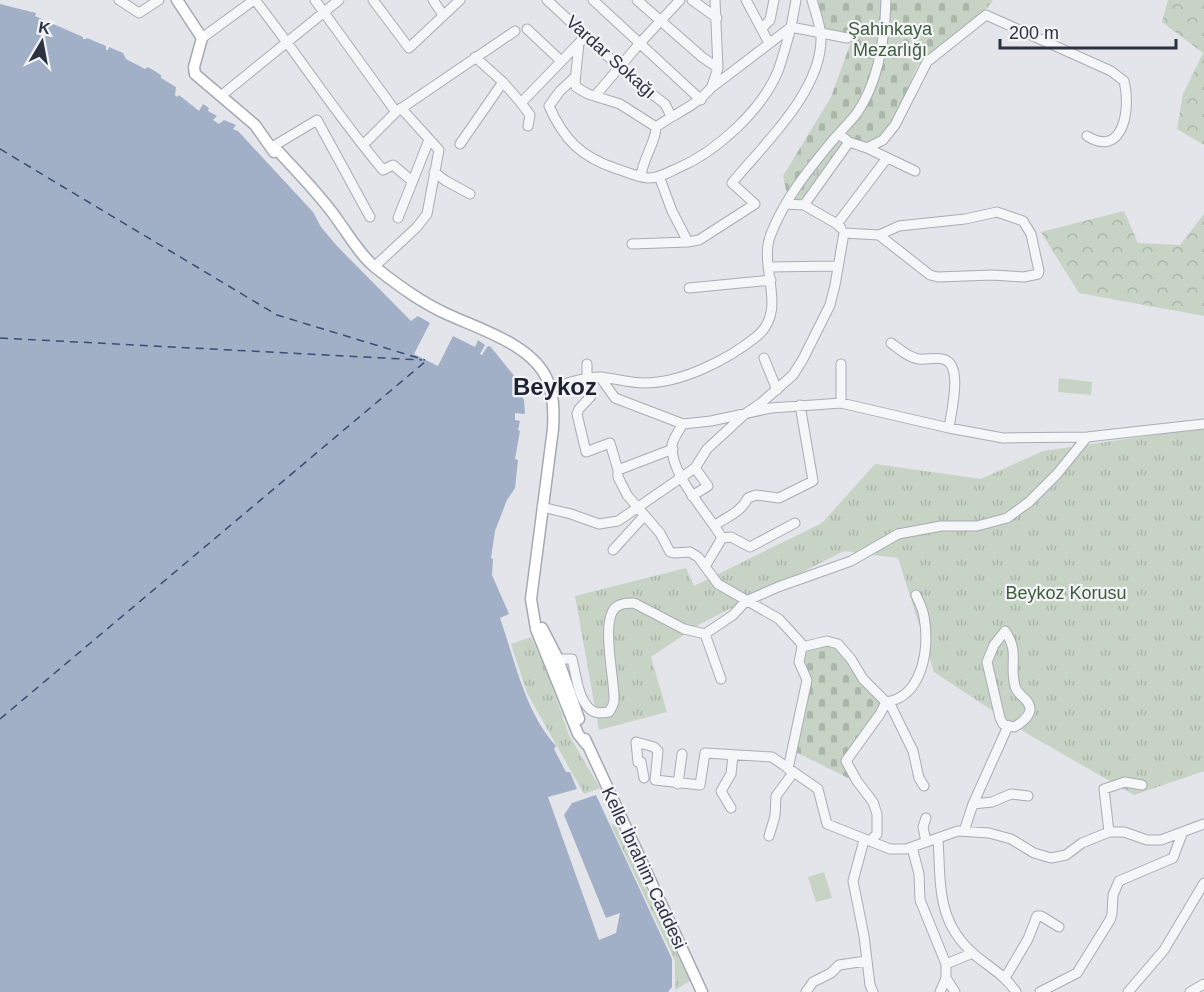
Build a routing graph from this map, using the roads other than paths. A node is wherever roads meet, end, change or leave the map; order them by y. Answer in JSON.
{"nodes":[{"id":1,"x":119,"y":0,"type":"edge"},
{"id":2,"x":159,"y":0,"type":"edge"},
{"id":3,"x":177,"y":0,"type":"edge"},
{"id":4,"x":254,"y":0,"type":"edge"},
{"id":5,"x":315,"y":0,"type":"edge"},
{"id":6,"x":339,"y":0,"type":"edge"},
{"id":7,"x":373,"y":0,"type":"edge"},
{"id":8,"x":433,"y":0,"type":"edge"},
{"id":9,"x":460,"y":0,"type":"edge"},
{"id":10,"x":547,"y":0,"type":"edge"},
{"id":11,"x":593,"y":0,"type":"edge"},
{"id":12,"x":637,"y":0,"type":"edge"},
{"id":13,"x":680,"y":0,"type":"edge"},
{"id":14,"x":692,"y":0,"type":"edge"},
{"id":15,"x":715,"y":0,"type":"edge"},
{"id":16,"x":746,"y":0,"type":"edge"},
{"id":17,"x":774,"y":0,"type":"edge"},
{"id":18,"x":796,"y":0,"type":"edge"},
{"id":19,"x":812,"y":0,"type":"edge"},
{"id":20,"x":886,"y":0,"type":"edge"},
{"id":21,"x":324,"y":12,"type":"junction"},
{"id":22,"x":443,"y":15,"type":"junction"},
{"id":23,"x":717,"y":18,"type":"junction"},
{"id":24,"x":661,"y":22,"type":"junction"},
{"id":25,"x":791,"y":27,"type":"junction"},
{"id":26,"x":762,"y":28,"type":"junction"},
{"id":27,"x":527,"y":29,"type":"dead end"},
{"id":28,"x":515,"y":32,"type":"dead end"},
{"id":29,"x":821,"y":33,"type":"junction"},
{"id":30,"x":202,"y":38,"type":"junction"},
{"id":31,"x":847,"y":38,"type":"dead end"},
{"id":32,"x":583,"y":39,"type":"junction"},
{"id":33,"x":288,"y":42,"type":"junction"},
{"id":34,"x":639,"y":43,"type":"junction"},
{"id":35,"x":769,"y":43,"type":"junction"},
{"id":36,"x":475,"y":57,"type":"junction"},
{"id":37,"x":560,"y":60,"type":"junction"},
{"id":38,"x":620,"y":68,"type":"junction"},
{"id":39,"x":718,"y":68,"type":"junction"},
{"id":40,"x":575,"y":77,"type":"junction"},
{"id":41,"x":503,"y":82,"type":"junction"},
{"id":42,"x":711,"y":88,"type":"junction"},
{"id":43,"x":222,"y":95,"type":"junction"},
{"id":44,"x":595,"y":96,"type":"junction"},
{"id":45,"x":701,"y":100,"type":"junction"},
{"id":46,"x":521,"y":103,"type":"junction"},
{"id":47,"x":399,"y":110,"type":"junction"},
{"id":48,"x":671,"y":116,"type":"junction"},
{"id":49,"x":528,"y":126,"type":"dead end"},
{"id":50,"x":656,"y":127,"type":"junction"},
{"id":51,"x":839,"y":134,"type":"junction"},
{"id":52,"x":1087,"y":136,"type":"dead end"},
{"id":53,"x":429,"y":140,"type":"junction"},
{"id":54,"x":849,"y":142,"type":"junction"},
{"id":55,"x":460,"y":144,"type":"dead end"},
{"id":56,"x":363,"y":145,"type":"junction"},
{"id":57,"x":272,"y":147,"type":"junction"},
{"id":58,"x":867,"y":148,"type":"junction"},
{"id":59,"x":887,"y":158,"type":"junction"},
{"id":60,"x":915,"y":171,"type":"dead end"},
{"id":61,"x":434,"y":172,"type":"junction"},
{"id":62,"x":641,"y":176,"type":"junction"},
{"id":63,"x":659,"y":176,"type":"junction"},
{"id":64,"x":412,"y":181,"type":"junction"},
{"id":65,"x":470,"y":194,"type":"dead end"},
{"id":66,"x":786,"y":204,"type":"junction"},
{"id":67,"x":804,"y":205,"type":"junction"},
{"id":68,"x":370,"y":217,"type":"dead end"},
{"id":69,"x":398,"y":218,"type":"dead end"},
{"id":70,"x":837,"y":224,"type":"junction"},
{"id":71,"x":844,"y":233,"type":"junction"},
{"id":72,"x":879,"y":235,"type":"junction"},
{"id":73,"x":688,"y":242,"type":"junction"},
{"id":74,"x":632,"y":244,"type":"dead end"},
{"id":75,"x":837,"y":266,"type":"junction"},
{"id":76,"x":374,"y":267,"type":"junction"},
{"id":77,"x":768,"y":267,"type":"junction"},
{"id":78,"x":771,"y":280,"type":"junction"},
{"id":79,"x":689,"y":288,"type":"dead end"},
{"id":80,"x":891,"y":343,"type":"dead end"},
{"id":81,"x":764,"y":358,"type":"dead end"},
{"id":82,"x":587,"y":364,"type":"dead end"},
{"id":83,"x":841,"y":364,"type":"dead end"},
{"id":84,"x":600,"y":377,"type":"junction"},
{"id":85,"x":587,"y":378,"type":"junction"},
{"id":86,"x":550,"y":388,"type":"junction"},
{"id":87,"x":777,"y":390,"type":"junction"},
{"id":88,"x":591,"y":396,"type":"dead end"},
{"id":89,"x":841,"y":403,"type":"junction"},
{"id":90,"x":800,"y":405,"type":"junction"},
{"id":91,"x":745,"y":414,"type":"junction"},
{"id":92,"x":683,"y":424,"type":"junction"},
{"id":93,"x":1204,"y":424,"type":"edge"},
{"id":94,"x":949,"y":428,"type":"junction"},
{"id":95,"x":1087,"y":437,"type":"junction"},
{"id":96,"x":673,"y":449,"type":"junction"},
{"id":97,"x":695,"y":468,"type":"junction"},
{"id":98,"x":618,"y":470,"type":"junction"},
{"id":99,"x":682,"y":478,"type":"junction"},
{"id":100,"x":692,"y":496,"type":"junction"},
{"id":101,"x":542,"y":507,"type":"junction"},
{"id":102,"x":636,"y":508,"type":"junction"},
{"id":103,"x":644,"y":516,"type":"junction"},
{"id":104,"x":795,"y":523,"type":"dead end"},
{"id":105,"x":715,"y":525,"type":"junction"},
{"id":106,"x":722,"y":538,"type":"junction"},
{"id":107,"x":613,"y":550,"type":"dead end"},
{"id":108,"x":706,"y":565,"type":"junction"},
{"id":109,"x":916,"y":595,"type":"dead end"},
{"id":110,"x":746,"y":601,"type":"junction"},
{"id":111,"x":534,"y":612,"type":"junction"},
{"id":112,"x":705,"y":634,"type":"junction"},
{"id":113,"x":802,"y":647,"type":"junction"},
{"id":114,"x":558,"y":659,"type":"junction"},
{"id":115,"x":721,"y":679,"type":"dead end"},
{"id":116,"x":888,"y":702,"type":"junction"},
{"id":117,"x":1008,"y":726,"type":"junction"},
{"id":118,"x":586,"y":744,"type":"junction"},
{"id":119,"x":682,"y":754,"type":"dead end"},
{"id":120,"x":733,"y":755,"type":"junction"},
{"id":121,"x":790,"y":771,"type":"junction"},
{"id":122,"x":644,"y":778,"type":"dead end"},
{"id":123,"x":678,"y":784,"type":"junction"},
{"id":124,"x":1142,"y":785,"type":"dead end"},
{"id":125,"x":924,"y":786,"type":"dead end"},
{"id":126,"x":1028,"y":796,"type":"dead end"},
{"id":127,"x":973,"y":804,"type":"junction"},
{"id":128,"x":731,"y":808,"type":"dead end"},
{"id":129,"x":926,"y":818,"type":"dead end"},
{"id":130,"x":1204,"y":824,"type":"edge"},
{"id":131,"x":964,"y":831,"type":"junction"},
{"id":132,"x":1109,"y":832,"type":"junction"},
{"id":133,"x":1182,"y":834,"type":"junction"},
{"id":134,"x":769,"y":836,"type":"dead end"},
{"id":135,"x":938,"y":839,"type":"junction"},
{"id":136,"x":867,"y":841,"type":"junction"},
{"id":137,"x":926,"y":842,"type":"junction"},
{"id":138,"x":912,"y":847,"type":"junction"},
{"id":139,"x":1204,"y":883,"type":"edge"},
{"id":140,"x":1059,"y":927,"type":"dead end"},
{"id":141,"x":973,"y":953,"type":"junction"},
{"id":142,"x":866,"y":961,"type":"junction"},
{"id":143,"x":946,"y":964,"type":"junction"},
{"id":144,"x":946,"y":978,"type":"junction"},
{"id":145,"x":1005,"y":978,"type":"junction"},
{"id":146,"x":1204,"y":984,"type":"edge"},
{"id":147,"x":702,"y":992,"type":"edge"},
{"id":148,"x":806,"y":992,"type":"edge"},
{"id":149,"x":873,"y":992,"type":"edge"},
{"id":150,"x":940,"y":992,"type":"edge"},
{"id":151,"x":955,"y":992,"type":"edge"},
{"id":152,"x":1016,"y":992,"type":"edge"},
{"id":153,"x":1040,"y":992,"type":"edge"},
{"id":154,"x":1128,"y":992,"type":"edge"},
{"id":155,"x":1190,"y":992,"type":"edge"}],
"edges":[{"from":1,"to":2,"type":"street"},
{"from":3,"to":30,"type":"main road"},
{"from":4,"to":30,"type":"street"},
{"from":4,"to":33,"type":"street"},
{"from":5,"to":21,"type":"street"},
{"from":6,"to":21,"type":"street"},
{"from":7,"to":22,"type":"street"},
{"from":8,"to":22,"type":"street"},
{"from":9,"to":22,"type":"street"},
{"from":10,"to":32,"type":"street","name":"Vardar Sokağı"},
{"from":11,"to":34,"type":"street"},
{"from":12,"to":24,"type":"street"},
{"from":13,"to":24,"type":"street"},
{"from":14,"to":23,"type":"street"},
{"from":15,"to":23,"type":"street"},
{"from":16,"to":26,"type":"street"},
{"from":17,"to":26,"type":"street"},
{"from":18,"to":25,"type":"street"},
{"from":19,"to":29,"type":"street"},
{"from":20,"to":51,"type":"street"},
{"from":21,"to":33,"type":"street"},
{"from":21,"to":47,"type":"street"},
{"from":23,"to":39,"type":"street"},
{"from":24,"to":34,"type":"street"},
{"from":24,"to":39,"type":"street"},
{"from":25,"to":29,"type":"street"},
{"from":25,"to":35,"type":"street"},
{"from":25,"to":63,"type":"street"},
{"from":26,"to":35,"type":"street"},
{"from":27,"to":37,"type":"street"},
{"from":28,"to":36,"type":"street"},
{"from":29,"to":31,"type":"street"},
{"from":29,"to":73,"type":"street"},
{"from":30,"to":43,"type":"main road"},
{"from":32,"to":37,"type":"street"},
{"from":32,"to":38,"type":"street","name":"Vardar Sokağı"},
{"from":32,"to":40,"type":"street"},
{"from":33,"to":43,"type":"street"},
{"from":33,"to":56,"type":"street"},
{"from":34,"to":38,"type":"street"},
{"from":34,"to":45,"type":"street"},
{"from":35,"to":42,"type":"street"},
{"from":36,"to":41,"type":"street"},
{"from":36,"to":47,"type":"street"},
{"from":37,"to":46,"type":"street"},
{"from":38,"to":44,"type":"street"},
{"from":38,"to":48,"type":"street","name":"Vardar Sokağı"},
{"from":39,"to":42,"type":"street"},
{"from":40,"to":44,"type":"street"},
{"from":40,"to":62,"type":"street"},
{"from":41,"to":46,"type":"street"},
{"from":41,"to":55,"type":"street"},
{"from":42,"to":45,"type":"street"},
{"from":43,"to":57,"type":"main road"},
{"from":44,"to":50,"type":"street"},
{"from":45,"to":48,"type":"street"},
{"from":46,"to":49,"type":"street"},
{"from":47,"to":53,"type":"street"},
{"from":47,"to":56,"type":"street"},
{"from":48,"to":50,"type":"street"},
{"from":50,"to":62,"type":"street"},
{"from":51,"to":54,"type":"street"},
{"from":51,"to":66,"type":"street"},
{"from":52,"to":58,"type":"street"},
{"from":53,"to":61,"type":"street"},
{"from":53,"to":64,"type":"street"},
{"from":54,"to":58,"type":"street"},
{"from":54,"to":67,"type":"street"},
{"from":56,"to":64,"type":"street"},
{"from":57,"to":68,"type":"street"},
{"from":57,"to":76,"type":"main road"},
{"from":58,"to":59,"type":"street"},
{"from":59,"to":60,"type":"street"},
{"from":59,"to":70,"type":"street"},
{"from":61,"to":65,"type":"street"},
{"from":61,"to":76,"type":"street"},
{"from":62,"to":63,"type":"street"},
{"from":63,"to":73,"type":"street"},
{"from":64,"to":69,"type":"street"},
{"from":66,"to":67,"type":"street"},
{"from":66,"to":77,"type":"street"},
{"from":67,"to":70,"type":"street"},
{"from":70,"to":71,"type":"street"},
{"from":71,"to":72,"type":"street"},
{"from":71,"to":75,"type":"street"},
{"from":72,"to":72,"type":"street"},
{"from":73,"to":74,"type":"street"},
{"from":75,"to":77,"type":"street"},
{"from":75,"to":87,"type":"street"},
{"from":76,"to":86,"type":"main road"},
{"from":77,"to":78,"type":"street"},
{"from":78,"to":79,"type":"street"},
{"from":78,"to":84,"type":"street"},
{"from":80,"to":94,"type":"street"},
{"from":81,"to":87,"type":"street"},
{"from":82,"to":85,"type":"street"},
{"from":83,"to":89,"type":"street"},
{"from":84,"to":85,"type":"street"},
{"from":84,"to":92,"type":"street"},
{"from":85,"to":86,"type":"street"},
{"from":86,"to":101,"type":"main road","name":"Kelle İbrahim Caddesi"},
{"from":87,"to":91,"type":"street"},
{"from":88,"to":98,"type":"street"},
{"from":89,"to":90,"type":"street"},
{"from":89,"to":94,"type":"street"},
{"from":90,"to":91,"type":"street"},
{"from":90,"to":105,"type":"street"},
{"from":91,"to":92,"type":"street"},
{"from":91,"to":97,"type":"street"},
{"from":92,"to":96,"type":"street"},
{"from":93,"to":95,"type":"street"},
{"from":94,"to":95,"type":"street"},
{"from":95,"to":110,"type":"street"},
{"from":96,"to":98,"type":"street"},
{"from":96,"to":99,"type":"street"},
{"from":97,"to":99,"type":"street"},
{"from":97,"to":100,"type":"street"},
{"from":98,"to":102,"type":"street"},
{"from":99,"to":100,"type":"street"},
{"from":99,"to":102,"type":"street"},
{"from":100,"to":105,"type":"street"},
{"from":101,"to":102,"type":"street"},
{"from":101,"to":111,"type":"main road","name":"Kelle İbrahim Caddesi"},
{"from":102,"to":103,"type":"street"},
{"from":103,"to":107,"type":"street"},
{"from":103,"to":108,"type":"street"},
{"from":104,"to":106,"type":"street"},
{"from":105,"to":106,"type":"street"},
{"from":106,"to":108,"type":"street"},
{"from":108,"to":110,"type":"street"},
{"from":109,"to":116,"type":"street"},
{"from":110,"to":112,"type":"street"},
{"from":110,"to":113,"type":"street"},
{"from":111,"to":114,"type":"main road","name":"Kelle İbrahim Caddesi"},
{"from":111,"to":118,"type":"main road","name":"Kelle İbrahim Caddesi"},
{"from":112,"to":114,"type":"street"},
{"from":112,"to":115,"type":"street"},
{"from":113,"to":116,"type":"street"},
{"from":113,"to":121,"type":"street"},
{"from":114,"to":118,"type":"main road","name":"Kelle İbrahim Caddesi"},
{"from":116,"to":125,"type":"street"},
{"from":116,"to":136,"type":"street"},
{"from":117,"to":117,"type":"street"},
{"from":117,"to":127,"type":"street"},
{"from":118,"to":147,"type":"main road","name":"Kelle İbrahim Caddesi"},
{"from":119,"to":123,"type":"street"},
{"from":120,"to":121,"type":"street"},
{"from":120,"to":123,"type":"street"},
{"from":120,"to":128,"type":"street"},
{"from":121,"to":134,"type":"street"},
{"from":121,"to":136,"type":"street"},
{"from":122,"to":123,"type":"street"},
{"from":124,"to":132,"type":"street"},
{"from":126,"to":127,"type":"street"},
{"from":127,"to":131,"type":"street"},
{"from":129,"to":137,"type":"street"},
{"from":130,"to":133,"type":"street"},
{"from":131,"to":132,"type":"street"},
{"from":131,"to":135,"type":"street"},
{"from":132,"to":133,"type":"street"},
{"from":133,"to":153,"type":"street"},
{"from":135,"to":137,"type":"street"},
{"from":135,"to":141,"type":"street"},
{"from":136,"to":138,"type":"street"},
{"from":136,"to":142,"type":"street"},
{"from":137,"to":138,"type":"street"},
{"from":138,"to":143,"type":"street"},
{"from":139,"to":154,"type":"street"},
{"from":140,"to":145,"type":"street"},
{"from":141,"to":143,"type":"street"},
{"from":141,"to":145,"type":"street"},
{"from":142,"to":148,"type":"street"},
{"from":142,"to":149,"type":"street"},
{"from":143,"to":144,"type":"street"},
{"from":144,"to":150,"type":"street"},
{"from":144,"to":151,"type":"street"},
{"from":145,"to":152,"type":"street"},
{"from":146,"to":155,"type":"street"}]}
